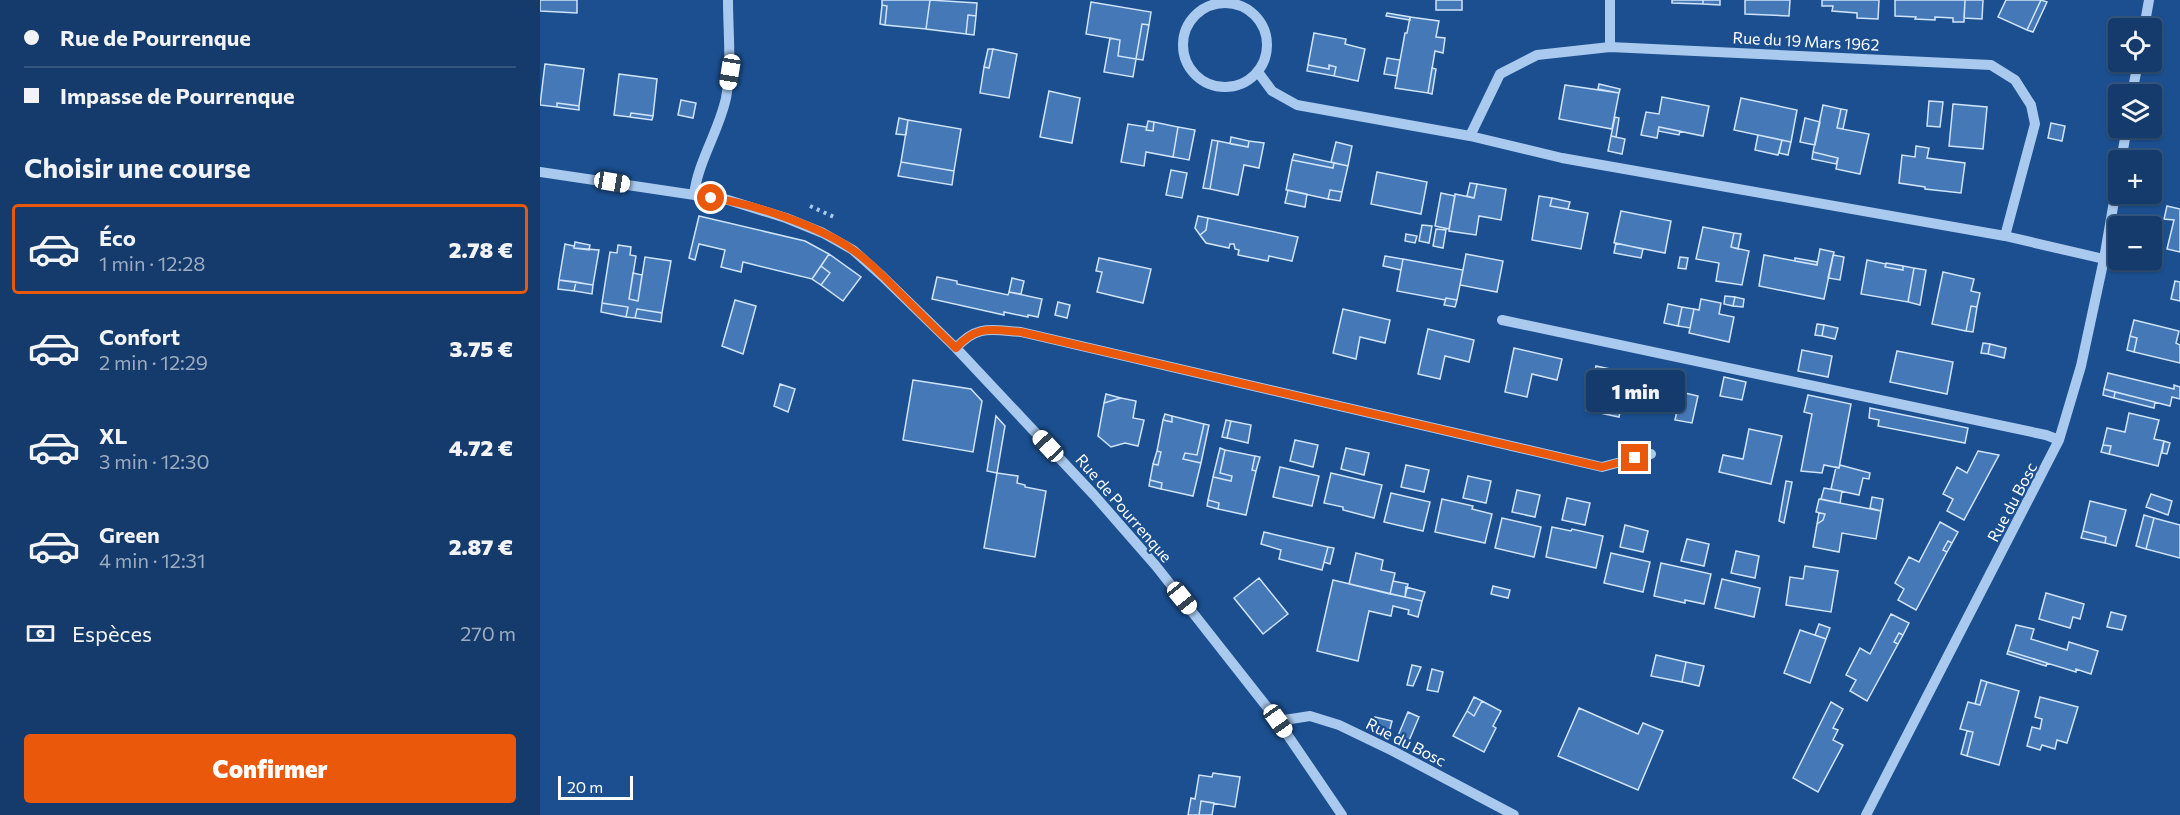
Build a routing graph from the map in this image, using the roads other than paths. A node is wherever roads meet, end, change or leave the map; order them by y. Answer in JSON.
{"nodes":[{"id":1,"x":728,"y":0,"type":"edge"},
{"id":2,"x":1610,"y":0,"type":"edge"},
{"id":3,"x":2149,"y":0,"type":"edge"},
{"id":4,"x":2146,"y":18,"type":"edge"},
{"id":5,"x":1610,"y":47,"type":"junction"},
{"id":6,"x":1258,"y":72,"type":"junction"},
{"id":7,"x":1470,"y":136,"type":"junction"},
{"id":8,"x":540,"y":172,"type":"edge"},
{"id":9,"x":694,"y":195,"type":"junction"},
{"id":10,"x":2114,"y":204,"type":"edge"},
{"id":11,"x":2005,"y":236,"type":"junction"},
{"id":12,"x":2104,"y":259,"type":"junction"},
{"id":13,"x":1502,"y":320,"type":"dead end"},
{"id":14,"x":956,"y":348,"type":"junction"},
{"id":15,"x":2059,"y":440,"type":"junction"},
{"id":16,"x":1651,"y":454,"type":"dead end"},
{"id":17,"x":1278,"y":721,"type":"junction"},
{"id":18,"x":1342,"y":815,"type":"edge"},
{"id":19,"x":1514,"y":815,"type":"edge"},
{"id":20,"x":1866,"y":815,"type":"edge"}],
"edges":[{"from":1,"to":9,"type":"street"},
{"from":2,"to":5,"type":"street"},
{"from":3,"to":4,"type":"street"},
{"from":5,"to":7,"type":"street","name":"Rue du 19 Mars 1962"},
{"from":5,"to":11,"type":"street","name":"Rue du 19 Mars 1962"},
{"from":6,"to":6,"type":"street"},
{"from":6,"to":7,"type":"street"},
{"from":7,"to":11,"type":"street"},
{"from":8,"to":9,"type":"street","name":"Rue de Pourrenque"},
{"from":9,"to":14,"type":"street","name":"Rue de Pourrenque"},
{"from":10,"to":12,"type":"street","name":"Rue du Bosc"},
{"from":11,"to":12,"type":"street"},
{"from":12,"to":15,"type":"street","name":"Rue du Bosc"},
{"from":13,"to":15,"type":"street"},
{"from":14,"to":16,"type":"street"},
{"from":14,"to":17,"type":"street","name":"Rue de Pourrenque"},
{"from":15,"to":20,"type":"street","name":"Rue du Bosc"},
{"from":17,"to":18,"type":"street","name":"Rue de Pourrenque"},
{"from":17,"to":19,"type":"street","name":"Rue du Bosc"}]}
